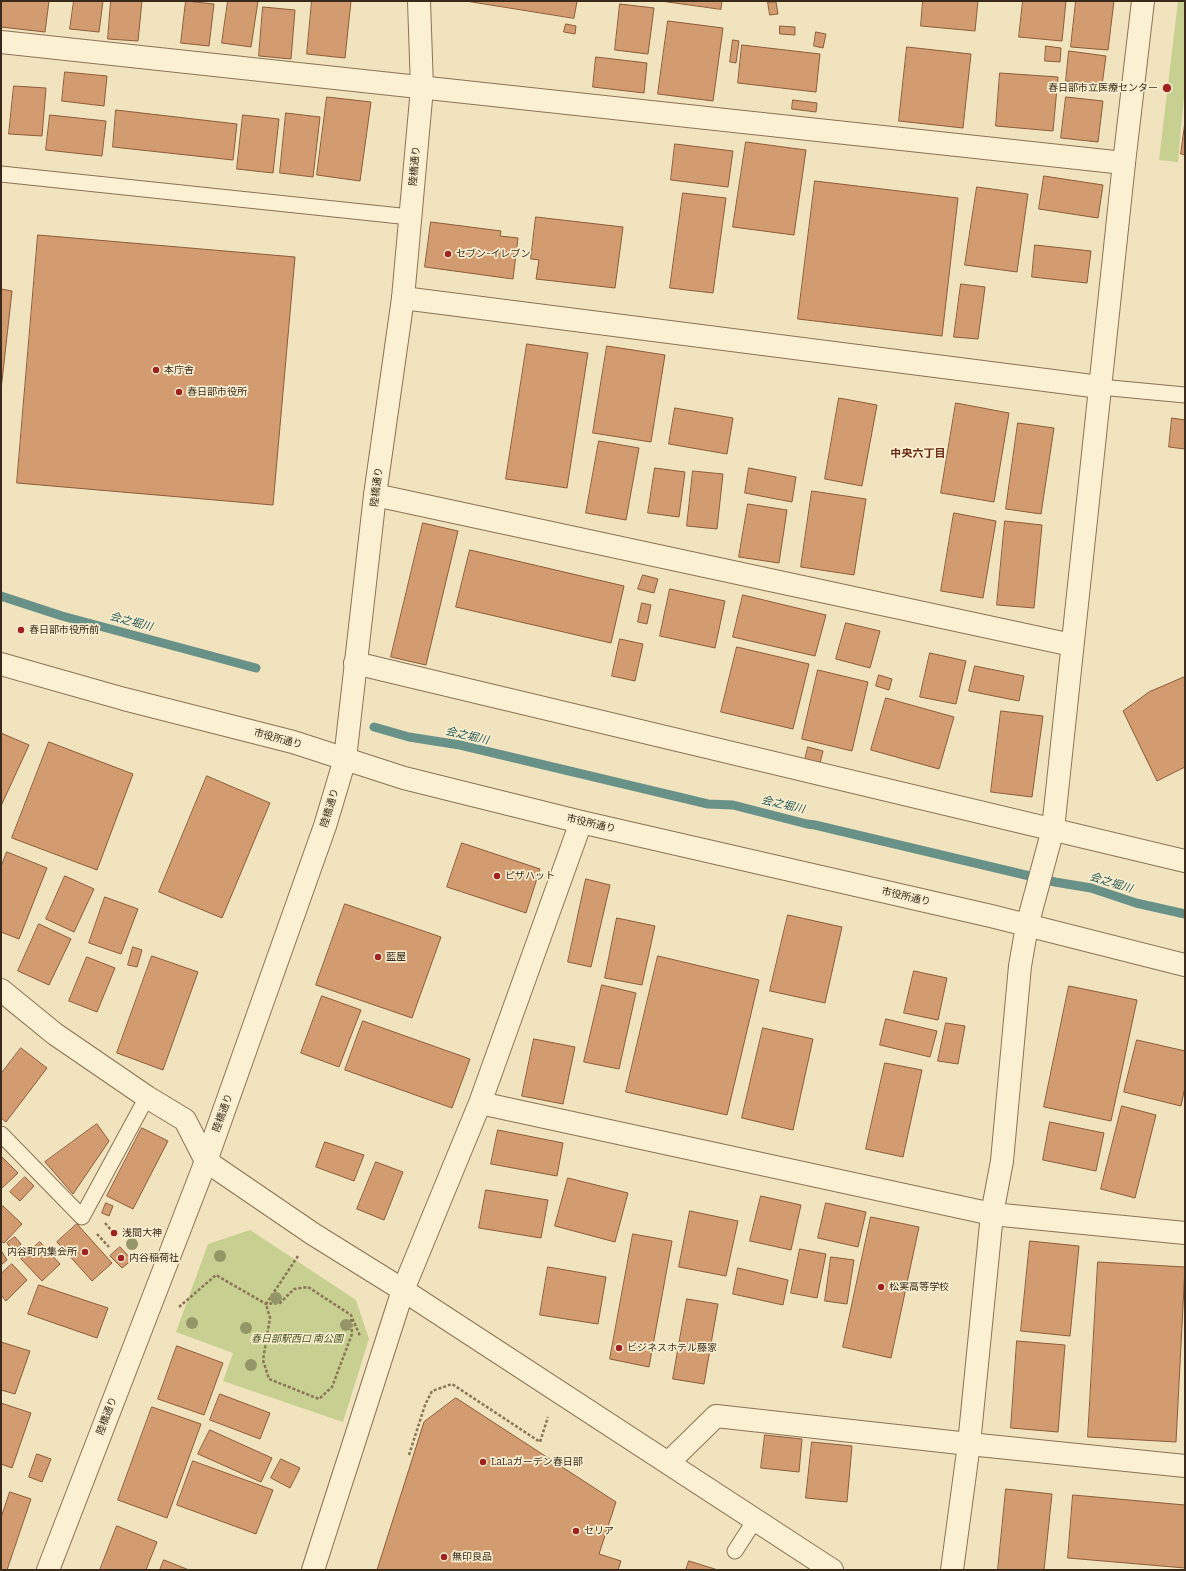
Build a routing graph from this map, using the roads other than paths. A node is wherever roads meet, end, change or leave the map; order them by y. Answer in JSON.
{"nodes":[{"id":1,"x":419,"y":1,"type":"edge"},
{"id":2,"x":1143,"y":1,"type":"edge"},
{"id":3,"x":1,"y":42,"type":"edge"},
{"id":4,"x":422,"y":88,"type":"junction"},
{"id":5,"x":1124,"y":163,"type":"junction"},
{"id":6,"x":1,"y":174,"type":"edge"},
{"id":7,"x":410,"y":217,"type":"junction"},
{"id":8,"x":403,"y":298,"type":"junction"},
{"id":9,"x":1100,"y":387,"type":"junction"},
{"id":10,"x":1185,"y":395,"type":"edge"},
{"id":11,"x":375,"y":495,"type":"junction"},
{"id":12,"x":1072,"y":646,"type":"junction"},
{"id":13,"x":1,"y":664,"type":"edge"},
{"id":14,"x":355,"y":672,"type":"junction"},
{"id":15,"x":345,"y":759,"type":"junction"},
{"id":16,"x":581,"y":822,"type":"junction"},
{"id":17,"x":1051,"y":839,"type":"junction"},
{"id":18,"x":1185,"y":861,"type":"edge"},
{"id":19,"x":1027,"y":926,"type":"junction"},
{"id":20,"x":1185,"y":966,"type":"edge"},
{"id":21,"x":1,"y":990,"type":"edge"},
{"id":22,"x":146,"y":1097,"type":"junction"},
{"id":23,"x":480,"y":1103,"type":"junction"},
{"id":24,"x":1,"y":1134,"type":"edge"},
{"id":25,"x":206,"y":1161,"type":"junction"},
{"id":26,"x":992,"y":1214,"type":"junction"},
{"id":27,"x":1185,"y":1233,"type":"edge"},
{"id":28,"x":403,"y":1290,"type":"junction"},
{"id":29,"x":969,"y":1444,"type":"junction"},
{"id":30,"x":669,"y":1462,"type":"junction"},
{"id":31,"x":1185,"y":1466,"type":"edge"},
{"id":32,"x":755,"y":1520,"type":"junction"},
{"id":33,"x":735,"y":1551,"type":"dead end"},
{"id":34,"x":48,"y":1569,"type":"edge"},
{"id":35,"x":313,"y":1570,"type":"edge"},
{"id":36,"x":832,"y":1570,"type":"edge"},
{"id":37,"x":952,"y":1570,"type":"edge"}],
"edges":[{"from":1,"to":4,"type":"street","name":"陸橋通り"},
{"from":2,"to":5,"type":"street"},
{"from":3,"to":4,"type":"street"},
{"from":4,"to":5,"type":"street"},
{"from":4,"to":7,"type":"street","name":"陸橋通り"},
{"from":5,"to":9,"type":"street"},
{"from":6,"to":7,"type":"lane"},
{"from":7,"to":8,"type":"street","name":"陸橋通り"},
{"from":8,"to":9,"type":"street"},
{"from":8,"to":11,"type":"street","name":"陸橋通り"},
{"from":9,"to":10,"type":"lane"},
{"from":9,"to":12,"type":"street"},
{"from":11,"to":12,"type":"street"},
{"from":11,"to":14,"type":"street","name":"陸橋通り"},
{"from":12,"to":17,"type":"street"},
{"from":13,"to":15,"type":"street","name":"市役所通り"},
{"from":14,"to":15,"type":"street","name":"陸橋通り"},
{"from":14,"to":17,"type":"street"},
{"from":15,"to":16,"type":"street","name":"市役所通り"},
{"from":15,"to":25,"type":"street","name":"陸橋通り"},
{"from":16,"to":19,"type":"street","name":"市役所通り"},
{"from":16,"to":23,"type":"street"},
{"from":17,"to":18,"type":"street"},
{"from":17,"to":19,"type":"street"},
{"from":19,"to":20,"type":"street","name":"市役所通り"},
{"from":19,"to":26,"type":"street"},
{"from":21,"to":22,"type":"street"},
{"from":22,"to":24,"type":"lane"},
{"from":22,"to":25,"type":"street"},
{"from":23,"to":26,"type":"street"},
{"from":23,"to":28,"type":"street"},
{"from":25,"to":28,"type":"street"},
{"from":25,"to":34,"type":"street","name":"陸橋通り"},
{"from":26,"to":27,"type":"street"},
{"from":26,"to":29,"type":"street"},
{"from":28,"to":30,"type":"street"},
{"from":28,"to":35,"type":"street"},
{"from":29,"to":30,"type":"street"},
{"from":29,"to":31,"type":"street"},
{"from":29,"to":37,"type":"street"},
{"from":30,"to":32,"type":"street"},
{"from":32,"to":33,"type":"lane"},
{"from":32,"to":36,"type":"street"}]}
